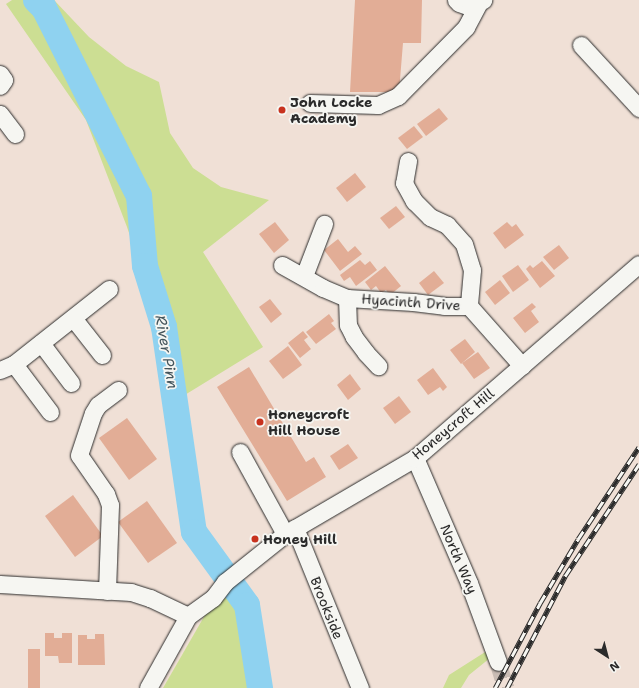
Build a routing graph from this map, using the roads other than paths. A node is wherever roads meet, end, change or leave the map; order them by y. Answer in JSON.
{"nodes":[{"id":1,"x":456,"y":0,"type":"edge"},
{"id":2,"x":481,"y":2,"type":"edge"},
{"id":3,"x":581,"y":45,"type":"dead end"},
{"id":4,"x":0,"y":74,"type":"edge"},
{"id":5,"x":0,"y":86,"type":"edge"},
{"id":6,"x":310,"y":103,"type":"dead end"},
{"id":7,"x":639,"y":108,"type":"edge"},
{"id":8,"x":0,"y":114,"type":"edge"},
{"id":9,"x":15,"y":134,"type":"dead end"},
{"id":10,"x":408,"y":161,"type":"dead end"},
{"id":11,"x":324,"y":224,"type":"dead end"},
{"id":12,"x":639,"y":264,"type":"edge"},
{"id":13,"x":282,"y":265,"type":"dead end"},
{"id":14,"x":304,"y":276,"type":"junction"},
{"id":15,"x":109,"y":289,"type":"dead end"},
{"id":16,"x":347,"y":298,"type":"junction"},
{"id":17,"x":469,"y":306,"type":"junction"},
{"id":18,"x":73,"y":318,"type":"junction"},
{"id":19,"x":41,"y":343,"type":"junction"},
{"id":20,"x":102,"y":355,"type":"dead end"},
{"id":21,"x":378,"y":366,"type":"dead end"},
{"id":22,"x":522,"y":366,"type":"junction"},
{"id":23,"x":7,"y":367,"type":"edge"},
{"id":24,"x":72,"y":383,"type":"dead end"},
{"id":25,"x":118,"y":390,"type":"dead end"},
{"id":26,"x":50,"y":412,"type":"dead end"},
{"id":27,"x":240,"y":452,"type":"dead end"},
{"id":28,"x":414,"y":458,"type":"junction"},
{"id":29,"x":290,"y":531,"type":"junction"},
{"id":30,"x":0,"y":584,"type":"edge"},
{"id":31,"x":107,"y":591,"type":"junction"},
{"id":32,"x":188,"y":616,"type":"junction"},
{"id":33,"x":498,"y":662,"type":"tunnel mouth"},
{"id":34,"x":148,"y":688,"type":"edge"},
{"id":35,"x":360,"y":688,"type":"edge"}],
"edges":[{"from":1,"to":2,"type":"street"},
{"from":2,"to":6,"type":"street"},
{"from":3,"to":7,"type":"street"},
{"from":4,"to":5,"type":"street"},
{"from":8,"to":9,"type":"street"},
{"from":10,"to":17,"type":"street"},
{"from":11,"to":14,"type":"street"},
{"from":12,"to":22,"type":"street","name":"Honeycroft Hill"},
{"from":13,"to":14,"type":"street","name":"Hyacinth Drive"},
{"from":14,"to":16,"type":"street","name":"Hyacinth Drive"},
{"from":15,"to":18,"type":"street"},
{"from":16,"to":17,"type":"street","name":"Hyacinth Drive"},
{"from":16,"to":21,"type":"street"},
{"from":17,"to":22,"type":"street","name":"Hyacinth Drive"},
{"from":18,"to":19,"type":"street"},
{"from":18,"to":20,"type":"street"},
{"from":19,"to":23,"type":"street"},
{"from":19,"to":24,"type":"street"},
{"from":22,"to":28,"type":"street","name":"Honeycroft Hill"},
{"from":23,"to":26,"type":"street"},
{"from":25,"to":31,"type":"street"},
{"from":27,"to":29,"type":"street","name":"Brookside"},
{"from":28,"to":29,"type":"street","name":"Honeycroft Hill"},
{"from":28,"to":33,"type":"street","name":"North Way"},
{"from":29,"to":32,"type":"street","name":"Honeycroft Hill"},
{"from":29,"to":35,"type":"street","name":"Brookside"},
{"from":30,"to":31,"type":"street"},
{"from":31,"to":32,"type":"street"},
{"from":32,"to":34,"type":"street"}]}
